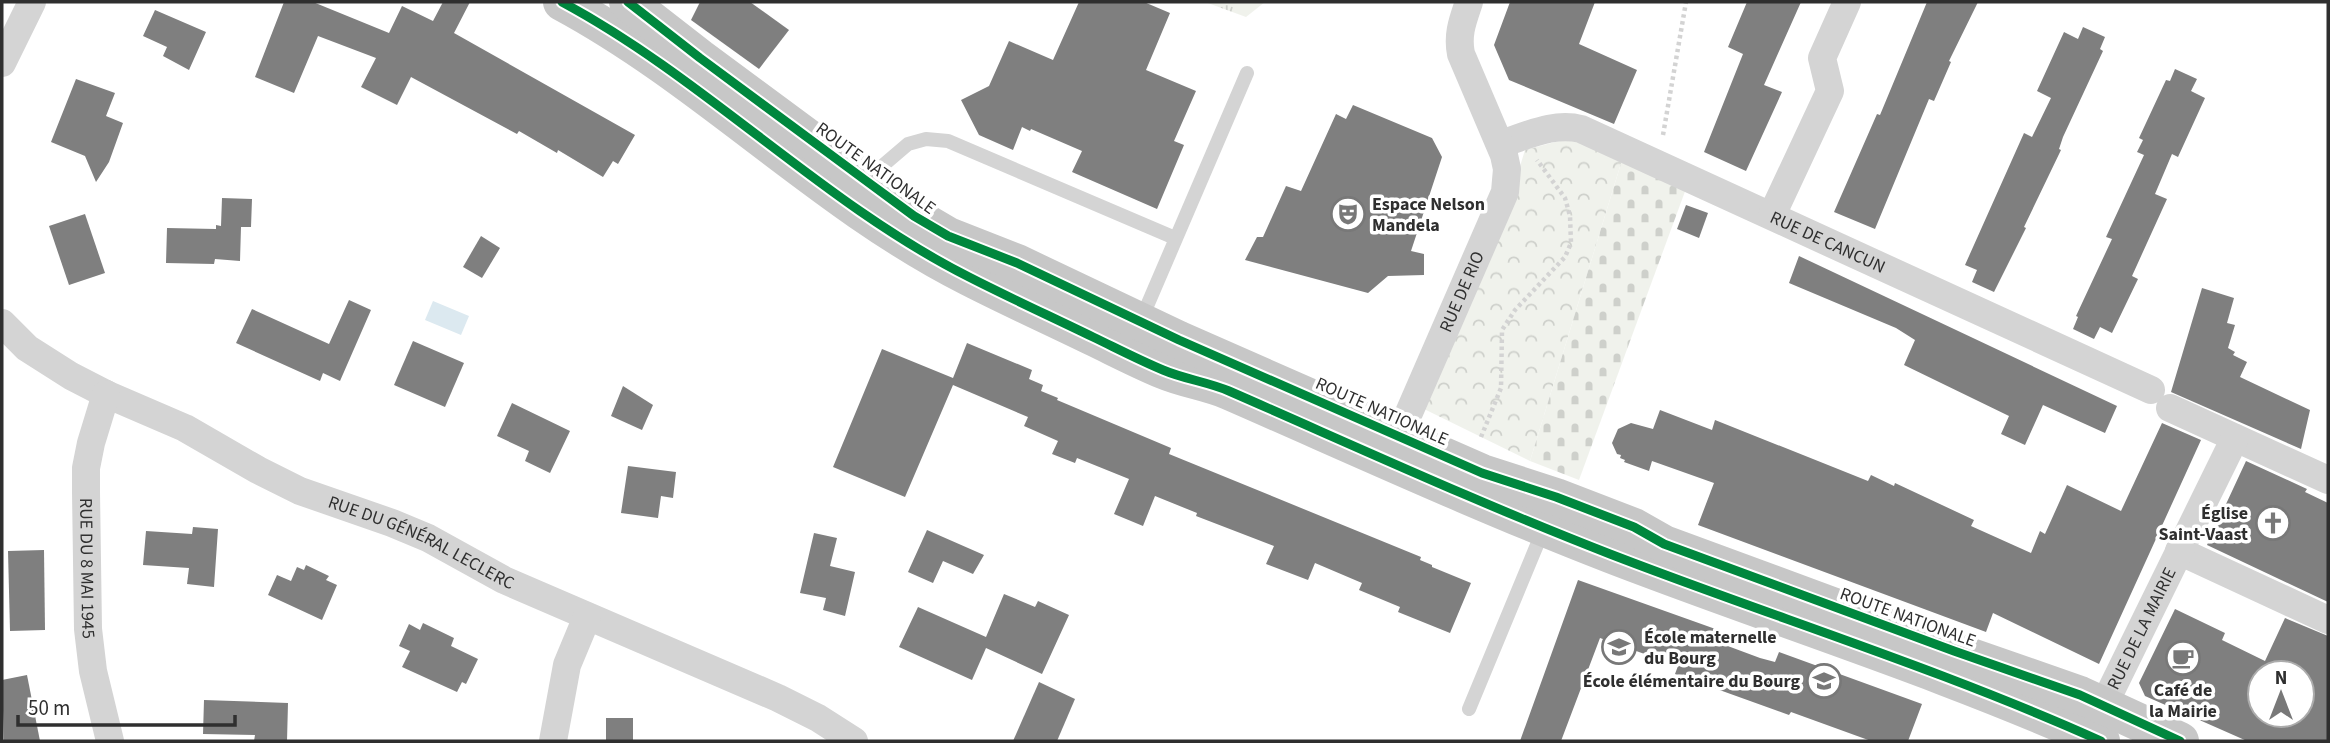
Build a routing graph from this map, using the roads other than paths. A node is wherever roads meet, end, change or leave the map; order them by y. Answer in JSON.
{"nodes":[{"id":1,"x":32,"y":2,"type":"edge"},
{"id":2,"x":562,"y":2,"type":"edge"},
{"id":3,"x":628,"y":2,"type":"edge"},
{"id":4,"x":1469,"y":2,"type":"edge"},
{"id":5,"x":1847,"y":2,"type":"edge"},
{"id":6,"x":2,"y":63,"type":"edge"},
{"id":7,"x":1247,"y":74,"type":"dead end"},
{"id":8,"x":1509,"y":141,"type":"junction"},
{"id":9,"x":854,"y":190,"type":"junction"},
{"id":10,"x":1772,"y":215,"type":"junction"},
{"id":11,"x":1175,"y":238,"type":"junction"},
{"id":12,"x":2,"y":323,"type":"edge"},
{"id":13,"x":1133,"y":337,"type":"junction"},
{"id":14,"x":106,"y":394,"type":"junction"},
{"id":15,"x":2235,"y":438,"type":"junction"},
{"id":16,"x":1393,"y":448,"type":"junction"},
{"id":17,"x":2328,"y":480,"type":"edge"},
{"id":18,"x":1550,"y":512,"type":"junction"},
{"id":19,"x":2179,"y":551,"type":"junction"},
{"id":20,"x":587,"y":617,"type":"junction"},
{"id":21,"x":2328,"y":621,"type":"edge"},
{"id":22,"x":1469,"y":709,"type":"dead end"},
{"id":23,"x":2091,"y":733,"type":"edge"},
{"id":24,"x":110,"y":741,"type":"edge"},
{"id":25,"x":553,"y":741,"type":"edge"},
{"id":26,"x":854,"y":741,"type":"edge"},
{"id":27,"x":2180,"y":741,"type":"edge"}],
"edges":[{"from":1,"to":6,"type":"street"},
{"from":2,"to":9,"type":"main road","name":"ROUTE NATIONALE"},
{"from":3,"to":9,"type":"main road","name":"ROUTE NATIONALE"},
{"from":4,"to":8,"type":"street","name":"RUE DE RIO"},
{"from":5,"to":10,"type":"street"},
{"from":7,"to":11,"type":"lane"},
{"from":8,"to":10,"type":"street","name":"RUE DE CANCUN"},
{"from":8,"to":16,"type":"street","name":"RUE DE RIO"},
{"from":9,"to":11,"type":"lane"},
{"from":9,"to":13,"type":"main road","name":"ROUTE NATIONALE"},
{"from":10,"to":15,"type":"street","name":"RUE DE CANCUN"},
{"from":11,"to":13,"type":"lane"},
{"from":12,"to":14,"type":"street","name":"RUE DU GÉNÉRAL LECLERC"},
{"from":13,"to":16,"type":"main road","name":"ROUTE NATIONALE"},
{"from":14,"to":20,"type":"street","name":"RUE DU GÉNÉRAL LECLERC"},
{"from":14,"to":24,"type":"street","name":"RUE DU 8 MAI 1945"},
{"from":15,"to":17,"type":"street","name":"RUE DE CANCUN"},
{"from":15,"to":19,"type":"street","name":"RUE DE LA MAIRIE"},
{"from":16,"to":18,"type":"main road","name":"ROUTE NATIONALE"},
{"from":16,"to":18,"type":"main road","name":"ROUTE NATIONALE"},
{"from":18,"to":22,"type":"lane"},
{"from":18,"to":23,"type":"main road","name":"ROUTE NATIONALE"},
{"from":19,"to":21,"type":"street"},
{"from":19,"to":23,"type":"street","name":"RUE DE LA MAIRIE"},
{"from":20,"to":25,"type":"street"},
{"from":20,"to":26,"type":"street","name":"RUE DU GÉNÉRAL LECLERC"},
{"from":23,"to":27,"type":"main road","name":"ROUTE NATIONALE"}]}
